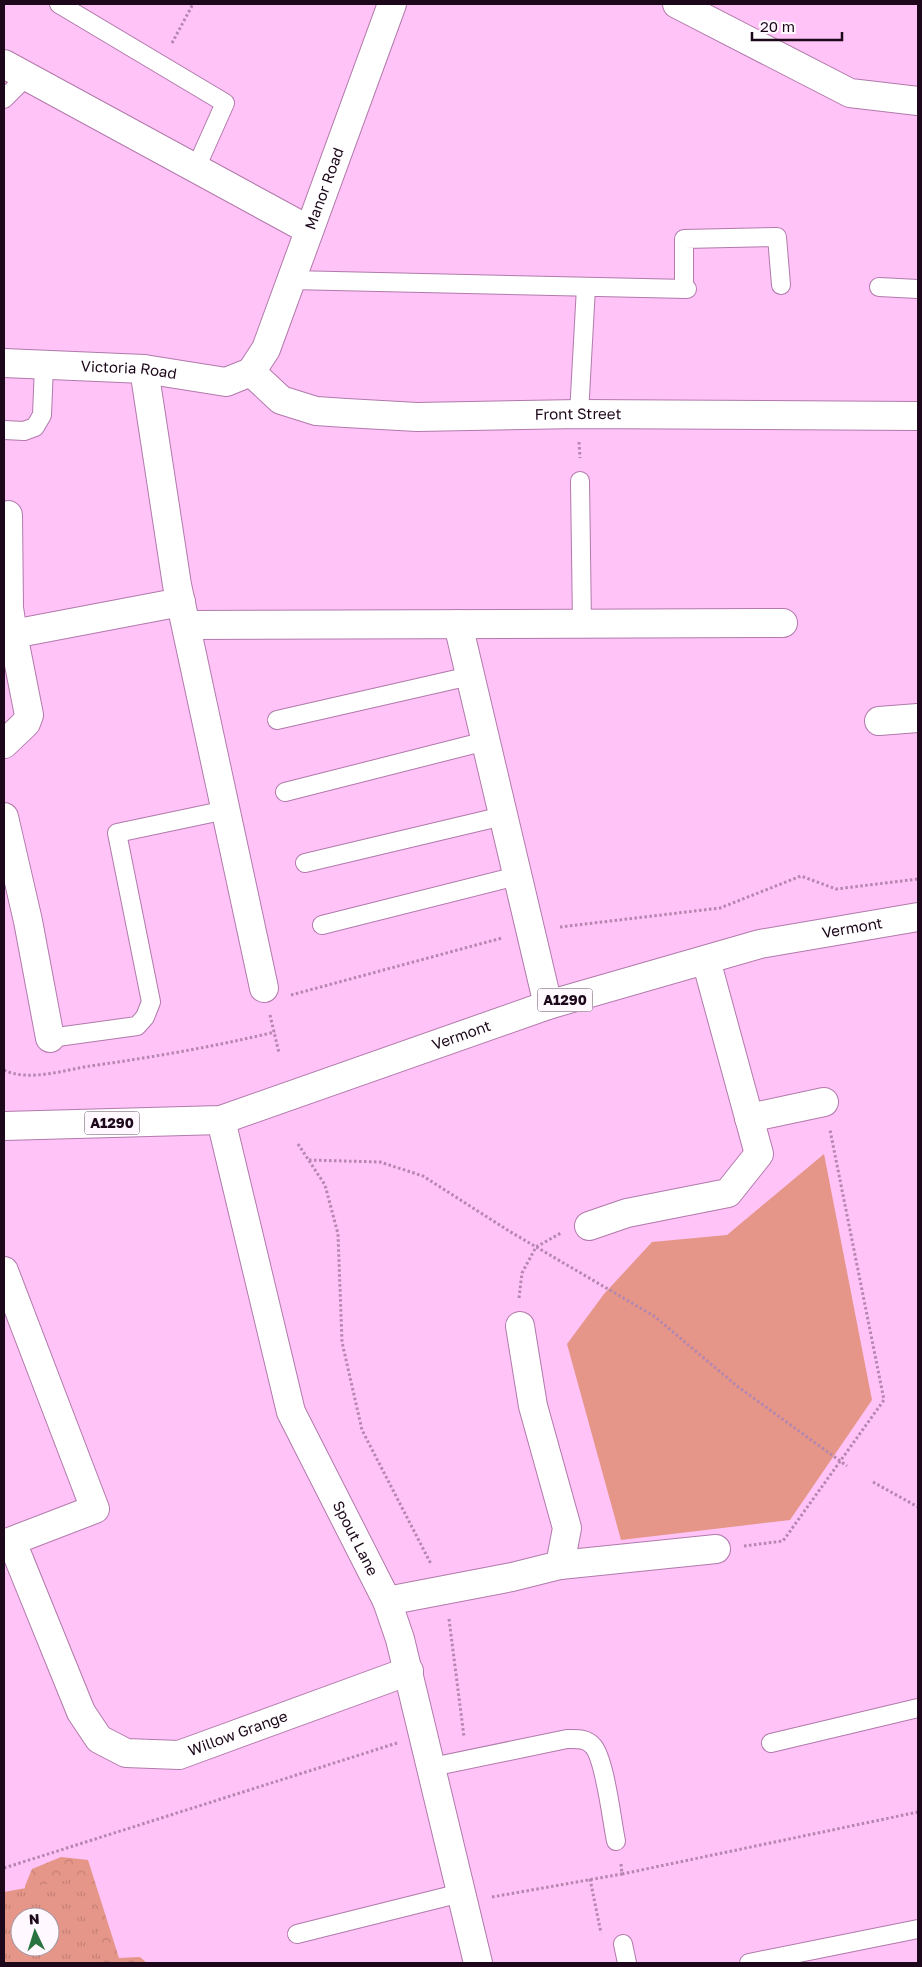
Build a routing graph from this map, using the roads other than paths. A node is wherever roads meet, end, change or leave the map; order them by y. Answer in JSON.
{"nodes":[{"id":1,"x":59,"y":4,"type":"edge"},
{"id":2,"x":392,"y":4,"type":"edge"},
{"id":3,"x":677,"y":4,"type":"edge"},
{"id":4,"x":15,"y":70,"type":"edge"},
{"id":5,"x":4,"y":99,"type":"edge"},
{"id":6,"x":918,"y":101,"type":"edge"},
{"id":7,"x":196,"y":168,"type":"junction"},
{"id":8,"x":310,"y":230,"type":"junction"},
{"id":9,"x":291,"y":280,"type":"junction"},
{"id":10,"x":781,"y":285,"type":"dead end"},
{"id":11,"x":586,"y":287,"type":"junction"},
{"id":12,"x":880,"y":288,"type":"dead end"},
{"id":13,"x":918,"y":288,"type":"edge"},
{"id":14,"x":4,"y":363,"type":"edge"},
{"id":15,"x":44,"y":365,"type":"junction"},
{"id":16,"x":144,"y":370,"type":"junction"},
{"id":17,"x":252,"y":372,"type":"junction"},
{"id":18,"x":579,"y":414,"type":"junction"},
{"id":19,"x":918,"y":416,"type":"edge"},
{"id":20,"x":4,"y":430,"type":"edge"},
{"id":21,"x":580,"y":481,"type":"road end"},
{"id":22,"x":8,"y":516,"type":"dead end"},
{"id":23,"x":182,"y":604,"type":"junction"},
{"id":24,"x":783,"y":623,"type":"dead end"},
{"id":25,"x":458,"y":624,"type":"junction"},
{"id":26,"x":582,"y":624,"type":"junction"},
{"id":27,"x":13,"y":634,"type":"junction"},
{"id":28,"x":470,"y":676,"type":"junction"},
{"id":29,"x":918,"y":718,"type":"edge"},
{"id":30,"x":277,"y":720,"type":"dead end"},
{"id":31,"x":879,"y":721,"type":"dead end"},
{"id":32,"x":486,"y":741,"type":"junction"},
{"id":33,"x":4,"y":744,"type":"edge"},
{"id":34,"x":285,"y":792,"type":"dead end"},
{"id":35,"x":226,"y":810,"type":"junction"},
{"id":36,"x":503,"y":816,"type":"junction"},
{"id":37,"x":4,"y":817,"type":"edge"},
{"id":38,"x":305,"y":863,"type":"dead end"},
{"id":39,"x":517,"y":876,"type":"junction"},
{"id":40,"x":918,"y":917,"type":"edge"},
{"id":41,"x":322,"y":925,"type":"dead end"},
{"id":42,"x":706,"y":960,"type":"junction"},
{"id":43,"x":265,"y":995,"type":"road end"},
{"id":44,"x":548,"y":1005,"type":"junction"},
{"id":45,"x":50,"y":1038,"type":"joint"},
{"id":46,"x":824,"y":1102,"type":"road end"},
{"id":47,"x":749,"y":1118,"type":"junction"},
{"id":48,"x":221,"y":1120,"type":"junction"},
{"id":49,"x":4,"y":1126,"type":"edge"},
{"id":50,"x":589,"y":1226,"type":"dead end"},
{"id":51,"x":4,"y":1271,"type":"edge"},
{"id":52,"x":520,"y":1326,"type":"road end"},
{"id":53,"x":8,"y":1543,"type":"edge"},
{"id":54,"x":716,"y":1549,"type":"road end"},
{"id":55,"x":560,"y":1564,"type":"junction"},
{"id":56,"x":386,"y":1601,"type":"junction"},
{"id":57,"x":409,"y":1671,"type":"junction"},
{"id":58,"x":918,"y":1708,"type":"edge"},
{"id":59,"x":771,"y":1743,"type":"dead end"},
{"id":60,"x":432,"y":1767,"type":"junction"},
{"id":61,"x":616,"y":1841,"type":"road end"},
{"id":62,"x":462,"y":1898,"type":"junction"},
{"id":63,"x":918,"y":1930,"type":"edge"},
{"id":64,"x":297,"y":1934,"type":"dead end"},
{"id":65,"x":623,"y":1944,"type":"road end"},
{"id":66,"x":478,"y":1963,"type":"edge"},
{"id":67,"x":627,"y":1963,"type":"edge"},
{"id":68,"x":749,"y":1963,"type":"edge"}],
"edges":[{"from":1,"to":7,"type":"lane"},
{"from":2,"to":8,"type":"street","name":"Manor Road"},
{"from":3,"to":6,"type":"street"},
{"from":4,"to":5,"type":"lane"},
{"from":4,"to":7,"type":"street"},
{"from":7,"to":8,"type":"street"},
{"from":8,"to":9,"type":"street","name":"Manor Road"},
{"from":9,"to":11,"type":"lane"},
{"from":9,"to":17,"type":"street","name":"Manor Road"},
{"from":10,"to":11,"type":"lane"},
{"from":11,"to":18,"type":"lane"},
{"from":12,"to":13,"type":"lane"},
{"from":14,"to":15,"type":"street","name":"Victoria Road"},
{"from":15,"to":16,"type":"street","name":"Victoria Road"},
{"from":15,"to":20,"type":"lane"},
{"from":16,"to":17,"type":"street","name":"Victoria Road"},
{"from":16,"to":23,"type":"street"},
{"from":17,"to":18,"type":"street","name":"Front Street"},
{"from":18,"to":19,"type":"street","name":"Front Street"},
{"from":21,"to":26,"type":"lane"},
{"from":22,"to":27,"type":"street"},
{"from":23,"to":25,"type":"street"},
{"from":23,"to":27,"type":"street"},
{"from":23,"to":35,"type":"street"},
{"from":24,"to":26,"type":"street"},
{"from":25,"to":26,"type":"street"},
{"from":25,"to":28,"type":"street"},
{"from":27,"to":33,"type":"street"},
{"from":28,"to":30,"type":"lane"},
{"from":28,"to":32,"type":"street"},
{"from":29,"to":31,"type":"street"},
{"from":32,"to":34,"type":"lane"},
{"from":32,"to":36,"type":"street"},
{"from":35,"to":43,"type":"street"},
{"from":35,"to":45,"type":"lane"},
{"from":36,"to":38,"type":"lane"},
{"from":36,"to":39,"type":"street"},
{"from":37,"to":45,"type":"street"},
{"from":39,"to":41,"type":"lane"},
{"from":39,"to":44,"type":"street"},
{"from":40,"to":42,"type":"street","name":"Vermont","number":"A1290"},
{"from":42,"to":44,"type":"street","name":"Vermont","number":"A1290"},
{"from":42,"to":47,"type":"street"},
{"from":44,"to":48,"type":"street","name":"Vermont","number":"A1290"},
{"from":46,"to":47,"type":"street"},
{"from":47,"to":50,"type":"street"},
{"from":48,"to":49,"type":"street","name":"Vermont","number":"A1290"},
{"from":48,"to":56,"type":"street","name":"Spout Lane"},
{"from":51,"to":53,"type":"street"},
{"from":52,"to":55,"type":"street"},
{"from":53,"to":57,"type":"street","name":"Willow Grange"},
{"from":54,"to":55,"type":"street"},
{"from":55,"to":56,"type":"street"},
{"from":56,"to":57,"type":"street","name":"Spout Lane"},
{"from":57,"to":60,"type":"street","name":"Spout Lane"},
{"from":58,"to":59,"type":"lane"},
{"from":60,"to":61,"type":"lane"},
{"from":60,"to":62,"type":"street","name":"Spout Lane"},
{"from":62,"to":64,"type":"lane"},
{"from":62,"to":66,"type":"street","name":"Spout Lane"},
{"from":63,"to":68,"type":"lane"},
{"from":65,"to":67,"type":"lane"}]}
